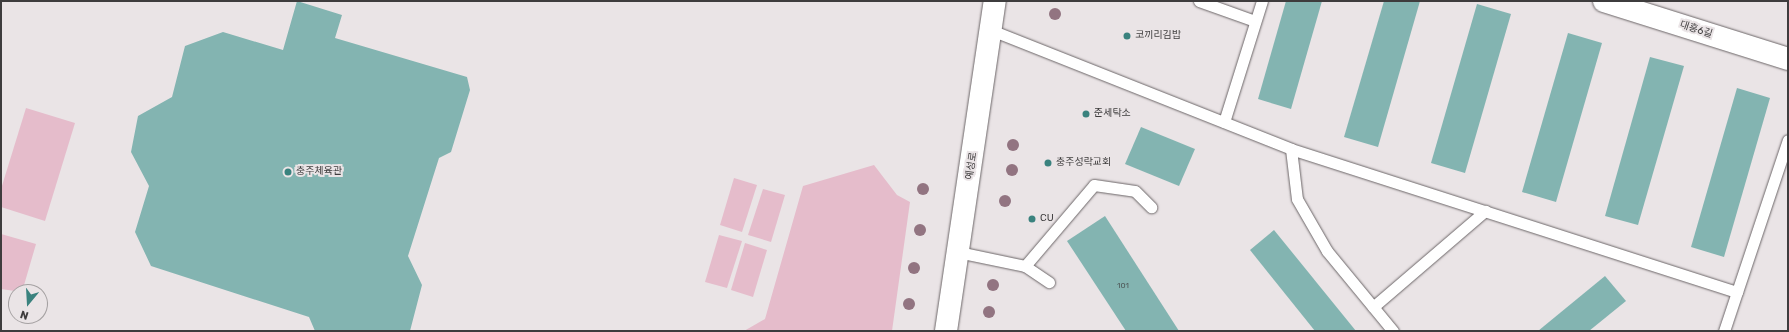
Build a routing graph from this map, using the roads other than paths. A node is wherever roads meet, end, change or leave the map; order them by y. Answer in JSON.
{"nodes":[{"id":1,"x":995,"y":1,"type":"edge"},
{"id":2,"x":1199,"y":1,"type":"edge"},
{"id":3,"x":1262,"y":1,"type":"edge"},
{"id":4,"x":1604,"y":1,"type":"edge"},
{"id":5,"x":1255,"y":21,"type":"junction"},
{"id":6,"x":991,"y":30,"type":"junction"},
{"id":7,"x":1788,"y":59,"type":"edge"},
{"id":8,"x":1224,"y":122,"type":"junction"},
{"id":9,"x":1788,"y":140,"type":"edge"},
{"id":10,"x":1291,"y":149,"type":"junction"},
{"id":11,"x":1151,"y":207,"type":"dead end"},
{"id":12,"x":1485,"y":211,"type":"junction"},
{"id":13,"x":958,"y":252,"type":"junction"},
{"id":14,"x":1026,"y":266,"type":"junction"},
{"id":15,"x":1049,"y":282,"type":"dead end"},
{"id":16,"x":1737,"y":292,"type":"junction"},
{"id":17,"x":1373,"y":307,"type":"junction"},
{"id":18,"x":946,"y":331,"type":"edge"},
{"id":19,"x":1392,"y":331,"type":"edge"},
{"id":20,"x":1724,"y":331,"type":"edge"}],
"edges":[{"from":1,"to":6,"type":"street","name":"예성로"},
{"from":2,"to":5,"type":"lane"},
{"from":3,"to":5,"type":"lane"},
{"from":4,"to":7,"type":"street","name":"대흥6길"},
{"from":5,"to":8,"type":"lane"},
{"from":6,"to":8,"type":"lane"},
{"from":6,"to":13,"type":"street","name":"예성로"},
{"from":8,"to":10,"type":"lane"},
{"from":9,"to":16,"type":"lane"},
{"from":10,"to":12,"type":"lane"},
{"from":10,"to":17,"type":"lane"},
{"from":11,"to":14,"type":"lane"},
{"from":12,"to":16,"type":"lane"},
{"from":12,"to":17,"type":"lane"},
{"from":13,"to":14,"type":"lane"},
{"from":13,"to":18,"type":"street","name":"예성로"},
{"from":14,"to":15,"type":"lane"},
{"from":16,"to":20,"type":"lane"},
{"from":17,"to":19,"type":"lane"}]}
